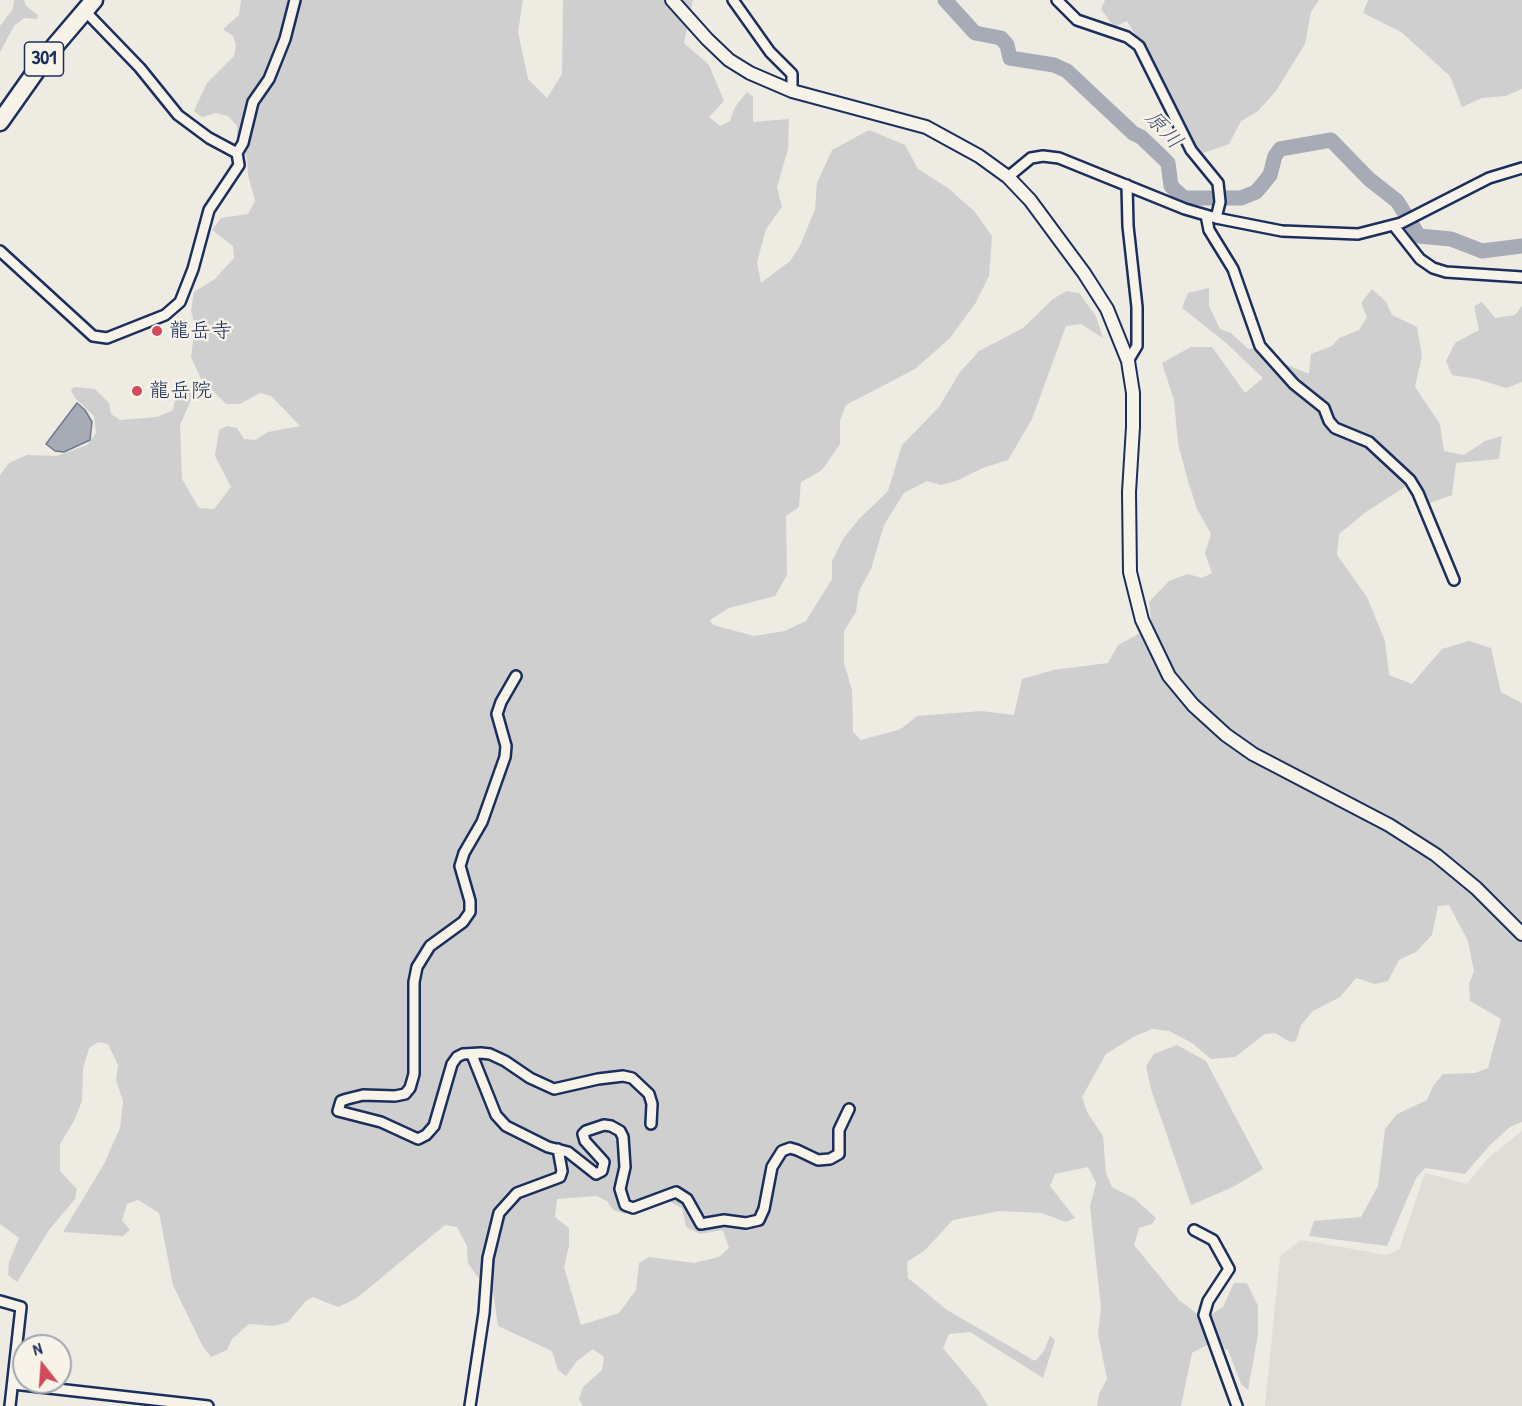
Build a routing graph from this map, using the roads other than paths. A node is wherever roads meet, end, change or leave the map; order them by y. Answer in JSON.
{"nodes":[{"id":1,"x":295,"y":0,"type":"edge"},
{"id":2,"x":672,"y":0,"type":"edge"},
{"id":3,"x":733,"y":0,"type":"edge"},
{"id":4,"x":1058,"y":0,"type":"edge"},
{"id":5,"x":89,"y":6,"type":"edge"},
{"id":6,"x":792,"y":91,"type":"junction"},
{"id":7,"x":0,"y":122,"type":"edge"},
{"id":8,"x":237,"y":153,"type":"junction"},
{"id":9,"x":1522,"y":168,"type":"edge"},
{"id":10,"x":1008,"y":177,"type":"junction"},
{"id":11,"x":1127,"y":185,"type":"junction"},
{"id":12,"x":1211,"y":217,"type":"junction"},
{"id":13,"x":1398,"y":224,"type":"junction"},
{"id":14,"x":0,"y":251,"type":"edge"},
{"id":15,"x":1522,"y":278,"type":"edge"},
{"id":16,"x":1128,"y":361,"type":"junction"},
{"id":17,"x":1454,"y":580,"type":"dead end"},
{"id":18,"x":516,"y":676,"type":"dead end"},
{"id":19,"x":1522,"y":934,"type":"edge"},
{"id":20,"x":472,"y":1055,"type":"junction"},
{"id":21,"x":849,"y":1109,"type":"dead end"},
{"id":22,"x":651,"y":1125,"type":"dead end"},
{"id":23,"x":558,"y":1149,"type":"junction"},
{"id":24,"x":1194,"y":1230,"type":"dead end"},
{"id":25,"x":0,"y":1301,"type":"edge"},
{"id":26,"x":18,"y":1334,"type":"edge"},
{"id":27,"x":72,"y":1391,"type":"edge"},
{"id":28,"x":174,"y":1404,"type":"edge"},
{"id":29,"x":208,"y":1406,"type":"edge"},
{"id":30,"x":470,"y":1406,"type":"edge"},
{"id":31,"x":1237,"y":1406,"type":"edge"}],
"edges":[{"from":1,"to":8,"type":"street"},
{"from":2,"to":6,"type":"street"},
{"from":3,"to":6,"type":"street"},
{"from":4,"to":12,"type":"street"},
{"from":5,"to":7,"type":"highway","number":"301"},
{"from":5,"to":8,"type":"street"},
{"from":6,"to":10,"type":"street"},
{"from":8,"to":14,"type":"street"},
{"from":9,"to":13,"type":"street"},
{"from":10,"to":11,"type":"street"},
{"from":10,"to":16,"type":"street"},
{"from":11,"to":12,"type":"street"},
{"from":11,"to":16,"type":"street"},
{"from":12,"to":13,"type":"street"},
{"from":12,"to":17,"type":"street"},
{"from":13,"to":15,"type":"street"},
{"from":16,"to":19,"type":"street"},
{"from":18,"to":20,"type":"street"},
{"from":20,"to":22,"type":"street"},
{"from":20,"to":23,"type":"street"},
{"from":21,"to":23,"type":"street"},
{"from":23,"to":30,"type":"street"},
{"from":24,"to":31,"type":"street"},
{"from":25,"to":26,"type":"street"},
{"from":27,"to":28,"type":"street"},
{"from":28,"to":29,"type":"street"}]}
